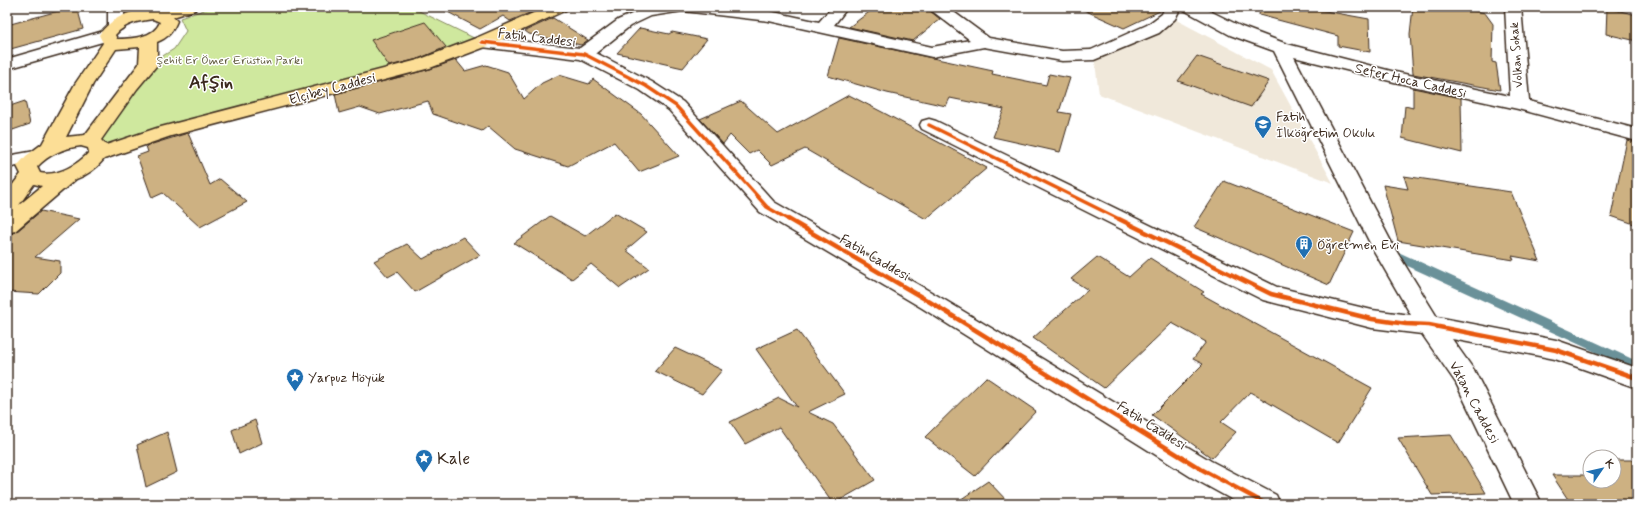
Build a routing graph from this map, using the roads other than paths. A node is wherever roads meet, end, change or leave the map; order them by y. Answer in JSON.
{"nodes":[{"id":1,"x":116,"y":7,"type":"edge"},
{"id":2,"x":189,"y":7,"type":"edge"},
{"id":3,"x":560,"y":7,"type":"edge"},
{"id":4,"x":680,"y":7,"type":"edge"},
{"id":5,"x":685,"y":7,"type":"edge"},
{"id":6,"x":840,"y":7,"type":"edge"},
{"id":7,"x":937,"y":7,"type":"edge"},
{"id":8,"x":1173,"y":7,"type":"edge"},
{"id":9,"x":1190,"y":7,"type":"edge"},
{"id":10,"x":1513,"y":7,"type":"edge"},
{"id":11,"x":153,"y":12,"type":"edge"},
{"id":12,"x":823,"y":28,"type":"junction"},
{"id":13,"x":112,"y":34,"type":"junction"},
{"id":14,"x":150,"y":39,"type":"junction"},
{"id":15,"x":482,"y":42,"type":"junction"},
{"id":16,"x":984,"y":42,"type":"junction"},
{"id":17,"x":1281,"y":48,"type":"junction"},
{"id":18,"x":584,"y":54,"type":"junction"},
{"id":19,"x":7,"y":64,"type":"edge"},
{"id":20,"x":1520,"y":104,"type":"junction"},
{"id":21,"x":929,"y":125,"type":"dead end"},
{"id":22,"x":1637,"y":135,"type":"edge"},
{"id":23,"x":94,"y":147,"type":"junction"},
{"id":24,"x":38,"y":160,"type":"junction"},
{"id":25,"x":7,"y":162,"type":"edge"},
{"id":26,"x":68,"y":176,"type":"junction"},
{"id":27,"x":7,"y":206,"type":"edge"},
{"id":28,"x":7,"y":226,"type":"edge"},
{"id":29,"x":1429,"y":325,"type":"junction"},
{"id":30,"x":1637,"y":378,"type":"edge"},
{"id":31,"x":1266,"y":504,"type":"edge"},
{"id":32,"x":1528,"y":504,"type":"edge"}],
"edges":[{"from":1,"to":13,"type":"street"},
{"from":2,"to":11,"type":"main road"},
{"from":3,"to":15,"type":"main road","name":"Elçibey Caddesi"},
{"from":4,"to":18,"type":"street"},
{"from":5,"to":12,"type":"street"},
{"from":6,"to":12,"type":"street"},
{"from":7,"to":16,"type":"street"},
{"from":8,"to":16,"type":"street"},
{"from":9,"to":17,"type":"street","name":"Sefer Hoca Caddesi"},
{"from":10,"to":20,"type":"street","name":"Volkan Sokak"},
{"from":11,"to":13,"type":"main road"},
{"from":11,"to":14,"type":"main road"},
{"from":12,"to":16,"type":"street"},
{"from":13,"to":14,"type":"main road"},
{"from":13,"to":19,"type":"street"},
{"from":13,"to":24,"type":"main road"},
{"from":14,"to":23,"type":"main road"},
{"from":15,"to":18,"type":"street","name":"Fatih Caddesi"},
{"from":15,"to":23,"type":"main road","name":"Elçibey Caddesi"},
{"from":17,"to":20,"type":"street","name":"Sefer Hoca Caddesi"},
{"from":17,"to":29,"type":"street","name":"Vatan Caddesi"},
{"from":18,"to":31,"type":"street","name":"Fatih Caddesi"},
{"from":20,"to":22,"type":"street","name":"Sefer Hoca Caddesi"},
{"from":21,"to":29,"type":"street"},
{"from":23,"to":24,"type":"main road"},
{"from":23,"to":26,"type":"main road"},
{"from":24,"to":25,"type":"street"},
{"from":24,"to":26,"type":"main road"},
{"from":24,"to":27,"type":"main road"},
{"from":26,"to":28,"type":"main road"},
{"from":29,"to":30,"type":"street"},
{"from":29,"to":32,"type":"street","name":"Vatan Caddesi"}]}
